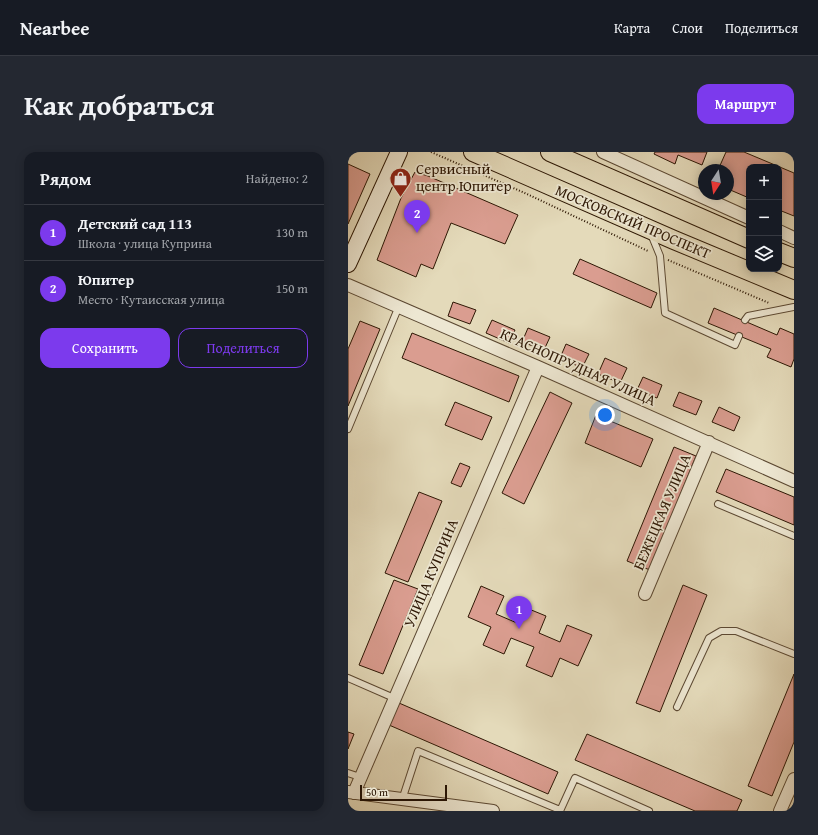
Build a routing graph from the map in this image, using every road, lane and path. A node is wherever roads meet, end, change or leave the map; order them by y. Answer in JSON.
{"nodes":[{"id":1,"x":399,"y":152,"type":"edge"},
{"id":2,"x":431,"y":152,"type":"edge"},
{"id":3,"x":473,"y":152,"type":"edge"},
{"id":4,"x":550,"y":152,"type":"edge"},
{"id":5,"x":605,"y":153,"type":"edge"},
{"id":6,"x":600,"y":174,"type":"junction"},
{"id":7,"x":684,"y":211,"type":"junction"},
{"id":8,"x":746,"y":217,"type":"edge"},
{"id":9,"x":649,"y":229,"type":"junction"},
{"id":10,"x":782,"y":232,"type":"edge"},
{"id":11,"x":746,"y":238,"type":"edge"},
{"id":12,"x":794,"y":238,"type":"edge"},
{"id":13,"x":674,"y":240,"type":"junction"},
{"id":14,"x":782,"y":253,"type":"edge"},
{"id":15,"x":660,"y":256,"type":"junction"},
{"id":16,"x":794,"y":258,"type":"edge"},
{"id":17,"x":348,"y":264,"type":"edge"},
{"id":18,"x":348,"y":285,"type":"edge"},
{"id":19,"x":794,"y":290,"type":"edge"},
{"id":20,"x":399,"y":306,"type":"junction"},
{"id":21,"x":794,"y":307,"type":"edge"},
{"id":22,"x":785,"y":310,"type":"junction"},
{"id":23,"x":745,"y":320,"type":"dead end"},
{"id":24,"x":739,"y":336,"type":"dead end"},
{"id":25,"x":538,"y":366,"type":"junction"},
{"id":26,"x":348,"y":429,"type":"edge"},
{"id":27,"x":709,"y":442,"type":"junction"},
{"id":28,"x":794,"y":480,"type":"edge"},
{"id":29,"x":718,"y":504,"type":"dead end"},
{"id":30,"x":794,"y":536,"type":"edge"},
{"id":31,"x":645,"y":594,"type":"dead end"},
{"id":32,"x":794,"y":654,"type":"edge"},
{"id":33,"x":348,"y":678,"type":"edge"},
{"id":34,"x":394,"y":698,"type":"junction"},
{"id":35,"x":677,"y":707,"type":"dead end"},
{"id":36,"x":348,"y":773,"type":"edge"},
{"id":37,"x":360,"y":777,"type":"junction"},
{"id":38,"x":794,"y":779,"type":"edge"},
{"id":39,"x":351,"y":792,"type":"edge"},
{"id":40,"x":402,"y":800,"type":"junction"},
{"id":41,"x":560,"y":810,"type":"edge"},
{"id":42,"x":488,"y":811,"type":"edge"},
{"id":43,"x":649,"y":811,"type":"edge"},
{"id":44,"x":780,"y":811,"type":"edge"}],
"edges":[{"from":1,"to":17,"type":"street"},
{"from":2,"to":15,"type":"path"},
{"from":3,"to":9,"type":"main road","name":"МОСКОВСКИЙ ПРОСПЕКТ"},
{"from":4,"to":6,"type":"main road","name":"МОСКОВСКИЙ ПРОСПЕКТ"},
{"from":5,"to":6,"type":"street"},
{"from":5,"to":8,"type":"street"},
{"from":6,"to":7,"type":"main road","name":"МОСКОВСКИЙ ПРОСПЕКТ"},
{"from":7,"to":11,"type":"main road","name":"МОСКОВСКИЙ ПРОСПЕКТ"},
{"from":7,"to":13,"type":"main road"},
{"from":9,"to":13,"type":"main road","name":"МОСКОВСКИЙ ПРОСПЕКТ"},
{"from":9,"to":15,"type":"lane"},
{"from":10,"to":12,"type":"street"},
{"from":13,"to":19,"type":"main road","name":"МОСКОВСКИЙ ПРОСПЕКТ"},
{"from":14,"to":16,"type":"main road"},
{"from":15,"to":22,"type":"path"},
{"from":15,"to":24,"type":"lane"},
{"from":18,"to":20,"type":"street","name":"КРАСНОПРУДНАЯ УЛИЦА"},
{"from":20,"to":25,"type":"street","name":"КРАСНОПРУДНАЯ УЛИЦА"},
{"from":20,"to":26,"type":"lane"},
{"from":21,"to":22,"type":"lane"},
{"from":22,"to":23,"type":"lane"},
{"from":25,"to":27,"type":"street","name":"КРАСНОПРУДНАЯ УЛИЦА"},
{"from":25,"to":34,"type":"street","name":"УЛИЦА КУПРИНА"},
{"from":27,"to":28,"type":"street","name":"КРАСНОПРУДНАЯ УЛИЦА"},
{"from":27,"to":31,"type":"street","name":"БЕЖЕЦКАЯ УЛИЦА"},
{"from":29,"to":30,"type":"lane"},
{"from":32,"to":35,"type":"lane"},
{"from":33,"to":34,"type":"lane"},
{"from":34,"to":37,"type":"street","name":"УЛИЦА КУПРИНА"},
{"from":36,"to":37,"type":"lane"},
{"from":37,"to":39,"type":"street","name":"УЛИЦА КУПРИНА"},
{"from":38,"to":44,"type":"street"},
{"from":39,"to":40,"type":"street"},
{"from":40,"to":41,"type":"lane"},
{"from":40,"to":42,"type":"street"},
{"from":41,"to":43,"type":"lane"}]}
